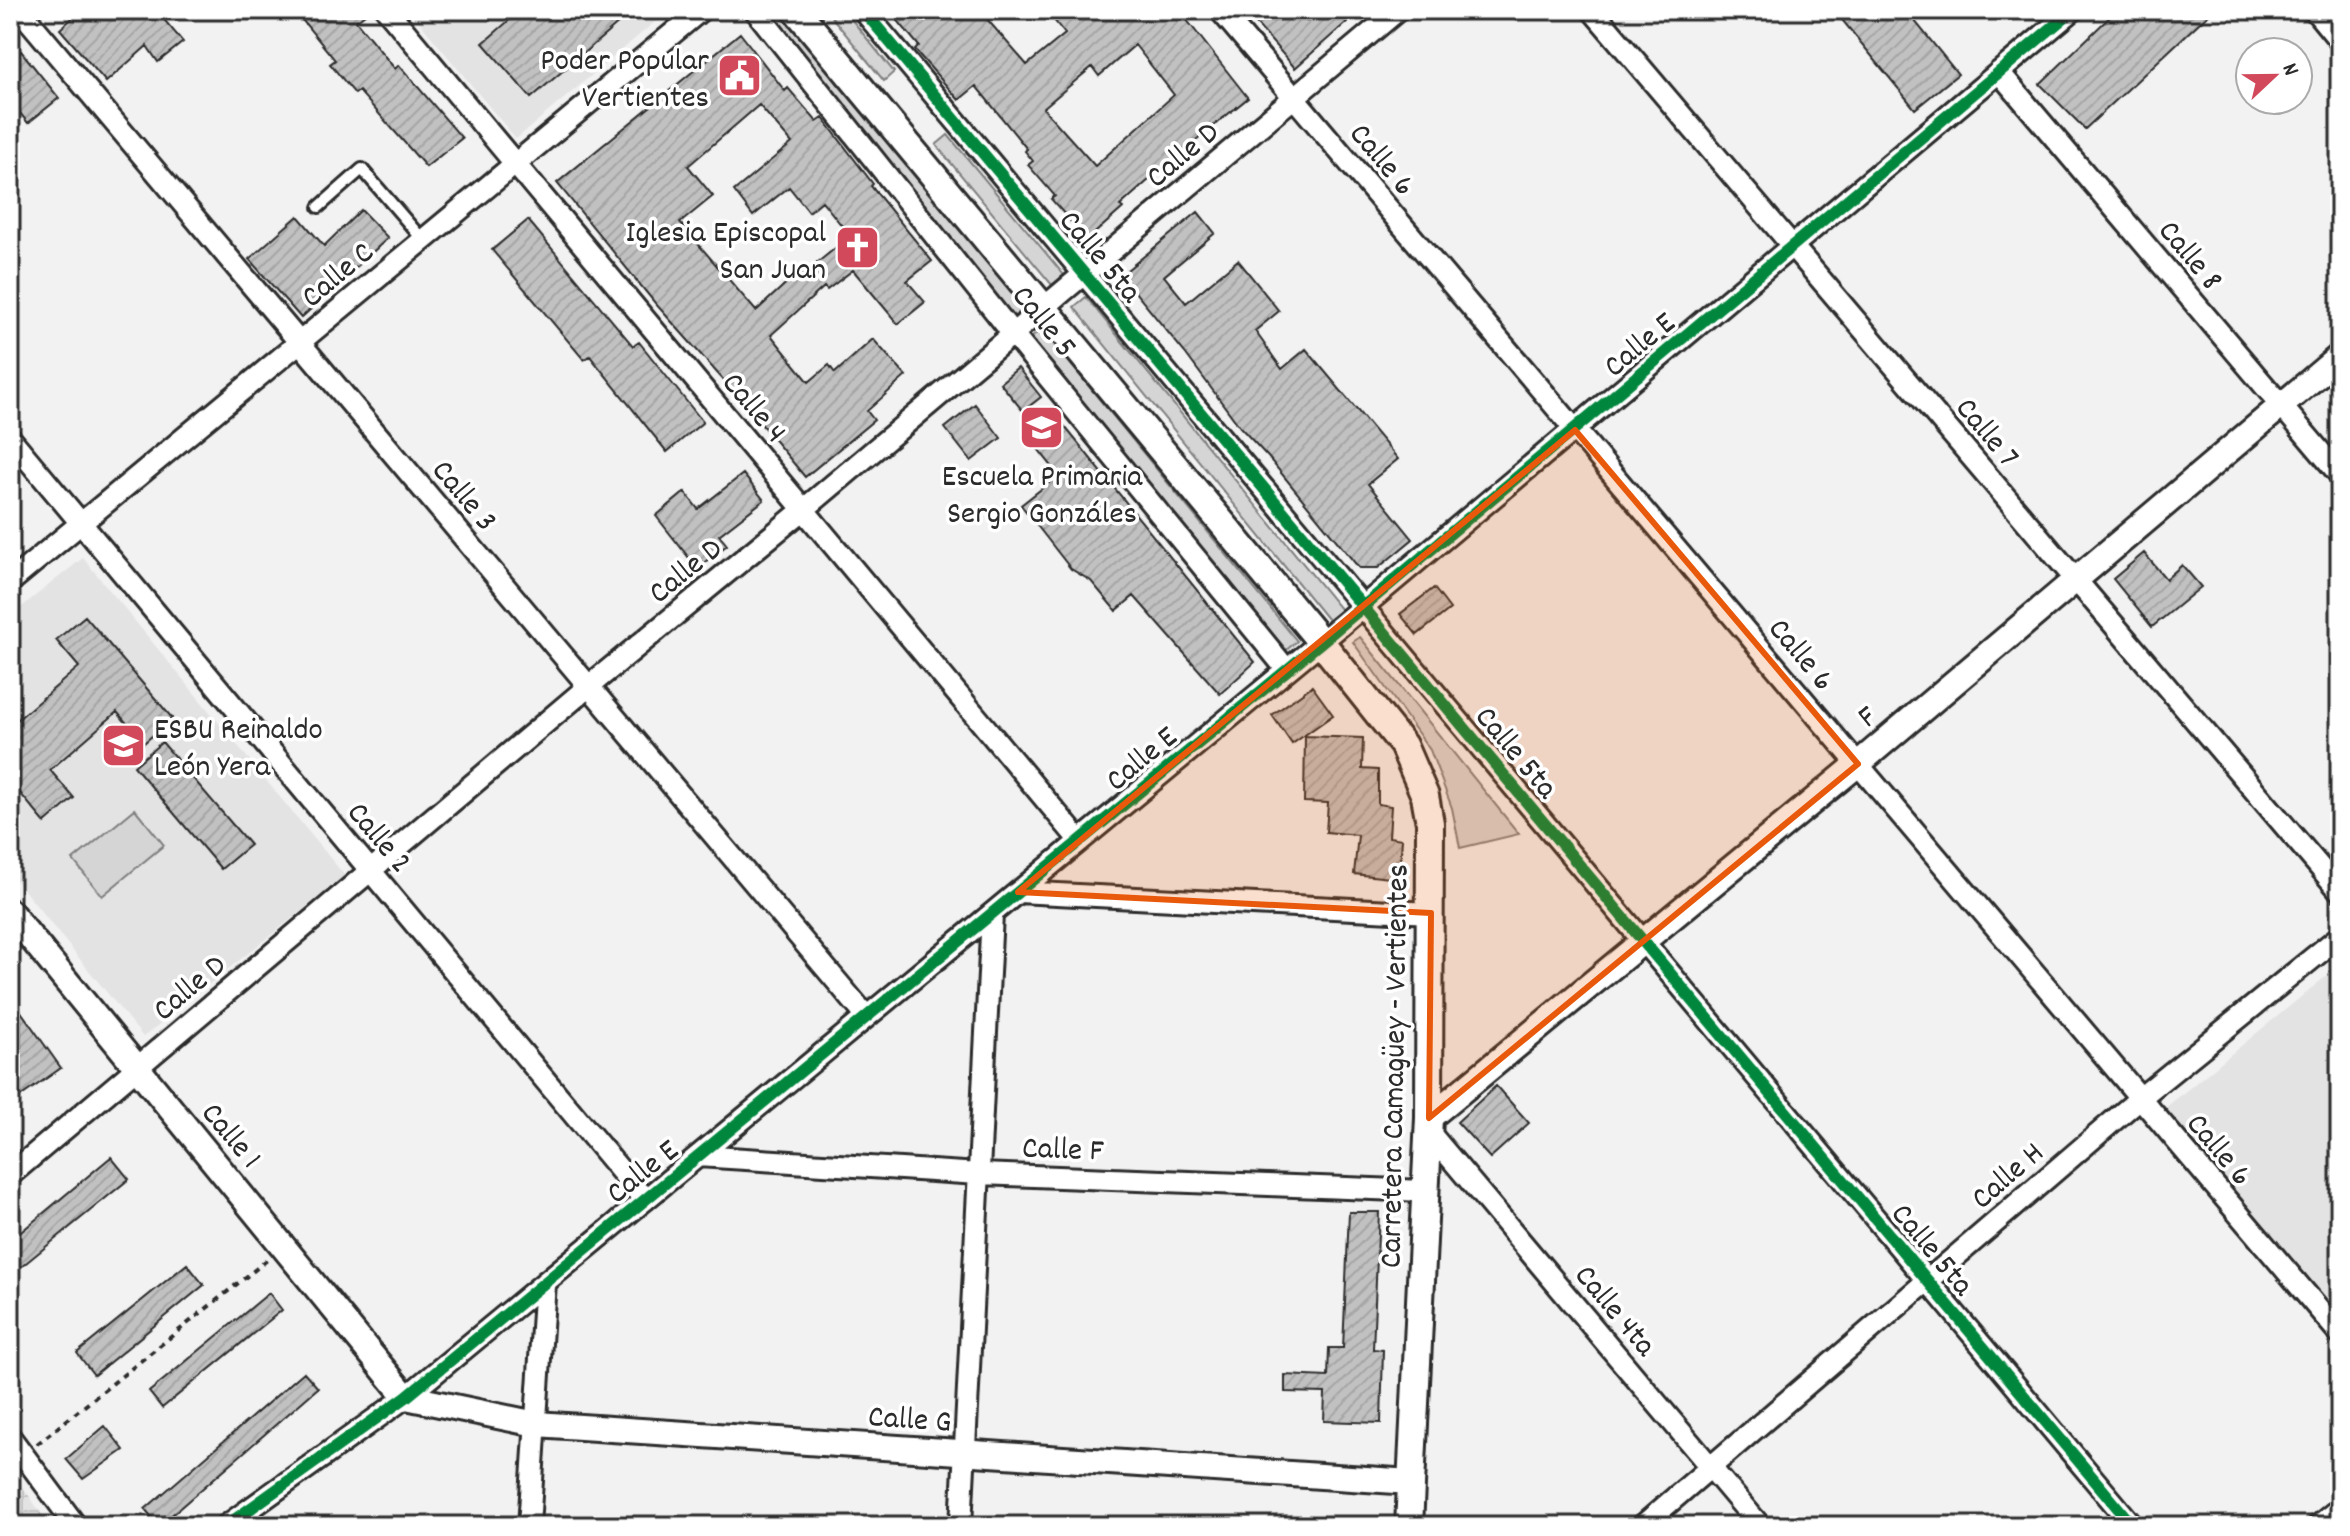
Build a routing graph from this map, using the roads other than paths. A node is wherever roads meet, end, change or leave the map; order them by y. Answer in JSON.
{"nodes":[{"id":1,"x":21,"y":10,"type":"edge"},
{"id":2,"x":387,"y":10,"type":"edge"},
{"id":3,"x":701,"y":10,"type":"edge"},
{"id":4,"x":755,"y":10,"type":"edge"},
{"id":5,"x":796,"y":10,"type":"edge"},
{"id":6,"x":863,"y":10,"type":"edge"},
{"id":7,"x":1220,"y":10,"type":"edge"},
{"id":8,"x":1398,"y":10,"type":"edge"},
{"id":9,"x":1592,"y":10,"type":"edge"},
{"id":10,"x":2073,"y":10,"type":"edge"},
{"id":11,"x":2317,"y":10,"type":"edge"},
{"id":12,"x":10,"y":20,"type":"edge"},
{"id":13,"x":2340,"y":38,"type":"edge"},
{"id":14,"x":1999,"y":72,"type":"junction"},
{"id":15,"x":1293,"y":97,"type":"junction"},
{"id":16,"x":515,"y":164,"type":"junction"},
{"id":17,"x":319,"y":207,"type":"dead end"},
{"id":18,"x":423,"y":240,"type":"junction"},
{"id":19,"x":1792,"y":246,"type":"junction"},
{"id":20,"x":1084,"y":274,"type":"junction"},
{"id":21,"x":1044,"y":308,"type":"junction"},
{"id":22,"x":1013,"y":334,"type":"junction"},
{"id":23,"x":299,"y":342,"type":"junction"},
{"id":24,"x":2340,"y":356,"type":"edge"},
{"id":25,"x":2281,"y":406,"type":"junction"},
{"id":26,"x":1575,"y":430,"type":"junction"},
{"id":27,"x":10,"y":438,"type":"edge"},
{"id":28,"x":2340,"y":475,"type":"edge"},
{"id":29,"x":803,"y":510,"type":"junction"},
{"id":30,"x":81,"y":523,"type":"junction"},
{"id":31,"x":2075,"y":580,"type":"junction"},
{"id":32,"x":10,"y":582,"type":"edge"},
{"id":33,"x":1363,"y":607,"type":"junction"},
{"id":34,"x":1321,"y":642,"type":"junction"},
{"id":35,"x":1287,"y":670,"type":"junction"},
{"id":36,"x":589,"y":686,"type":"junction"},
{"id":37,"x":1858,"y":764,"type":"junction"},
{"id":38,"x":1080,"y":841,"type":"junction"},
{"id":39,"x":371,"y":871,"type":"junction"},
{"id":40,"x":2340,"y":891,"type":"edge"},
{"id":41,"x":1018,"y":892,"type":"junction"},
{"id":42,"x":10,"y":912,"type":"edge"},
{"id":43,"x":1431,"y":913,"type":"junction"},
{"id":44,"x":992,"y":914,"type":"junction"},
{"id":45,"x":2340,"y":936,"type":"edge"},
{"id":46,"x":1643,"y":941,"type":"junction"},
{"id":47,"x":866,"y":1016,"type":"junction"},
{"id":48,"x":137,"y":1067,"type":"junction"},
{"id":49,"x":2140,"y":1098,"type":"junction"},
{"id":50,"x":1428,"y":1124,"type":"junction"},
{"id":51,"x":698,"y":1156,"type":"junction"},
{"id":52,"x":979,"y":1174,"type":"junction"},
{"id":53,"x":10,"y":1175,"type":"edge"},
{"id":54,"x":1425,"y":1191,"type":"junction"},
{"id":55,"x":645,"y":1200,"type":"junction"},
{"id":56,"x":1928,"y":1280,"type":"junction"},
{"id":57,"x":545,"y":1282,"type":"junction"},
{"id":58,"x":2340,"y":1334,"type":"edge"},
{"id":59,"x":406,"y":1397,"type":"junction"},
{"id":60,"x":536,"y":1424,"type":"junction"},
{"id":61,"x":10,"y":1437,"type":"edge"},
{"id":62,"x":966,"y":1453,"type":"junction"},
{"id":63,"x":1710,"y":1467,"type":"junction"},
{"id":64,"x":1411,"y":1482,"type":"junction"},
{"id":65,"x":2340,"y":1508,"type":"edge"},
{"id":66,"x":76,"y":1526,"type":"edge"},
{"id":67,"x":226,"y":1526,"type":"edge"},
{"id":68,"x":529,"y":1526,"type":"edge"},
{"id":69,"x":961,"y":1526,"type":"edge"},
{"id":70,"x":1409,"y":1526,"type":"edge"},
{"id":71,"x":1642,"y":1526,"type":"edge"},
{"id":72,"x":1760,"y":1526,"type":"edge"},
{"id":73,"x":2133,"y":1526,"type":"edge"},
{"id":74,"x":2318,"y":1526,"type":"edge"}],
"edges":[{"from":1,"to":12,"type":"street"},
{"from":1,"to":23,"type":"street","name":"Calle 3"},
{"from":2,"to":16,"type":"street","name":"Calle 4"},
{"from":3,"to":16,"type":"street","name":"Calle C"},
{"from":4,"to":22,"type":"street","name":"Calle 5"},
{"from":5,"to":21,"type":"main road","name":"Calle 5"},
{"from":6,"to":20,"type":"street","name":"Calle 5ta"},
{"from":7,"to":15,"type":"street","name":"Calle 6"},
{"from":8,"to":15,"type":"street","name":"Calle D"},
{"from":9,"to":19,"type":"street","name":"Calle 7"},
{"from":10,"to":14,"type":"street","name":"Calle E"},
{"from":11,"to":13,"type":"street"},
{"from":14,"to":19,"type":"street","name":"Calle E"},
{"from":14,"to":25,"type":"street","name":"Calle 8"},
{"from":15,"to":20,"type":"street","name":"Calle D"},
{"from":15,"to":26,"type":"street","name":"Calle 6"},
{"from":16,"to":18,"type":"street","name":"Calle C"},
{"from":16,"to":29,"type":"street","name":"Calle 4"},
{"from":17,"to":18,"type":"lane"},
{"from":18,"to":23,"type":"street","name":"Calle C"},
{"from":19,"to":26,"type":"street","name":"Calle E"},
{"from":19,"to":31,"type":"street","name":"Calle 7"},
{"from":20,"to":21,"type":"street","name":"Calle D"},
{"from":20,"to":33,"type":"street","name":"Calle 5ta"},
{"from":21,"to":22,"type":"street","name":"Calle D"},
{"from":21,"to":34,"type":"main road","name":"Calle 5"},
{"from":22,"to":29,"type":"street","name":"Calle D"},
{"from":22,"to":35,"type":"street","name":"Calle 5"},
{"from":23,"to":30,"type":"street","name":"Calle C"},
{"from":23,"to":36,"type":"street","name":"Calle 3"},
{"from":24,"to":25,"type":"street","name":"F"},
{"from":25,"to":28,"type":"street","name":"Calle 8"},
{"from":25,"to":31,"type":"street","name":"F"},
{"from":26,"to":33,"type":"street","name":"Calle E"},
{"from":26,"to":37,"type":"street","name":"Calle 6"},
{"from":27,"to":30,"type":"street","name":"Calle 2"},
{"from":29,"to":36,"type":"street","name":"Calle D"},
{"from":29,"to":38,"type":"street","name":"Calle 4"},
{"from":30,"to":32,"type":"street","name":"Calle C"},
{"from":30,"to":39,"type":"street","name":"Calle 2"},
{"from":31,"to":37,"type":"street","name":"F"},
{"from":31,"to":40,"type":"street","name":"Calle 7"},
{"from":33,"to":34,"type":"street","name":"Calle E"},
{"from":33,"to":46,"type":"street","name":"Calle 5ta"},
{"from":34,"to":35,"type":"street","name":"Calle E"},
{"from":34,"to":43,"type":"main road","name":"Carretera Camagüey - Vertientes"},
{"from":35,"to":38,"type":"street","name":"Calle E"},
{"from":36,"to":39,"type":"street","name":"Calle D"},
{"from":36,"to":47,"type":"street","name":"Calle 3"},
{"from":37,"to":46,"type":"street","name":"F"},
{"from":37,"to":49,"type":"street","name":"Calle 6"},
{"from":38,"to":41,"type":"street","name":"Calle E"},
{"from":39,"to":48,"type":"street","name":"Calle D"},
{"from":39,"to":55,"type":"street","name":"Calle 2"},
{"from":41,"to":43,"type":"street"},
{"from":41,"to":44,"type":"street","name":"Calle E"},
{"from":42,"to":48,"type":"street","name":"Calle 1"},
{"from":43,"to":50,"type":"main road","name":"Carretera Camagüey - Vertientes"},
{"from":44,"to":47,"type":"street","name":"Calle E"},
{"from":44,"to":52,"type":"street"},
{"from":45,"to":49,"type":"street","name":"Calle H"},
{"from":46,"to":50,"type":"street","name":"F"},
{"from":46,"to":56,"type":"street","name":"Calle 5ta"},
{"from":47,"to":51,"type":"street","name":"Calle E"},
{"from":48,"to":53,"type":"street","name":"Calle D"},
{"from":48,"to":59,"type":"street","name":"Calle 1"},
{"from":49,"to":56,"type":"street","name":"Calle H"},
{"from":49,"to":58,"type":"street","name":"Calle 6"},
{"from":50,"to":54,"type":"main road","name":"Carretera Camagüey - Vertientes"},
{"from":50,"to":63,"type":"street","name":"Calle 4ta"},
{"from":51,"to":52,"type":"street","name":"Calle F"},
{"from":51,"to":55,"type":"street","name":"Calle E"},
{"from":52,"to":54,"type":"street","name":"Calle F"},
{"from":52,"to":62,"type":"street"},
{"from":54,"to":64,"type":"main road","name":"Carretera Camagüey - Vertientes"},
{"from":55,"to":57,"type":"street","name":"Calle E"},
{"from":56,"to":63,"type":"street","name":"Calle H"},
{"from":56,"to":73,"type":"street","name":"Calle 5ta"},
{"from":57,"to":59,"type":"street","name":"Calle E"},
{"from":57,"to":60,"type":"street"},
{"from":59,"to":60,"type":"street","name":"Calle G"},
{"from":59,"to":67,"type":"street","name":"Calle E"},
{"from":60,"to":62,"type":"street","name":"Calle G"},
{"from":60,"to":68,"type":"street"},
{"from":61,"to":66,"type":"street"},
{"from":62,"to":64,"type":"street","name":"Calle G"},
{"from":62,"to":69,"type":"street"},
{"from":63,"to":71,"type":"street","name":"Calle H"},
{"from":63,"to":72,"type":"street","name":"Calle 4ta"},
{"from":64,"to":70,"type":"main road","name":"Carretera Camagüey - Vertientes"},
{"from":65,"to":74,"type":"street"}]}
